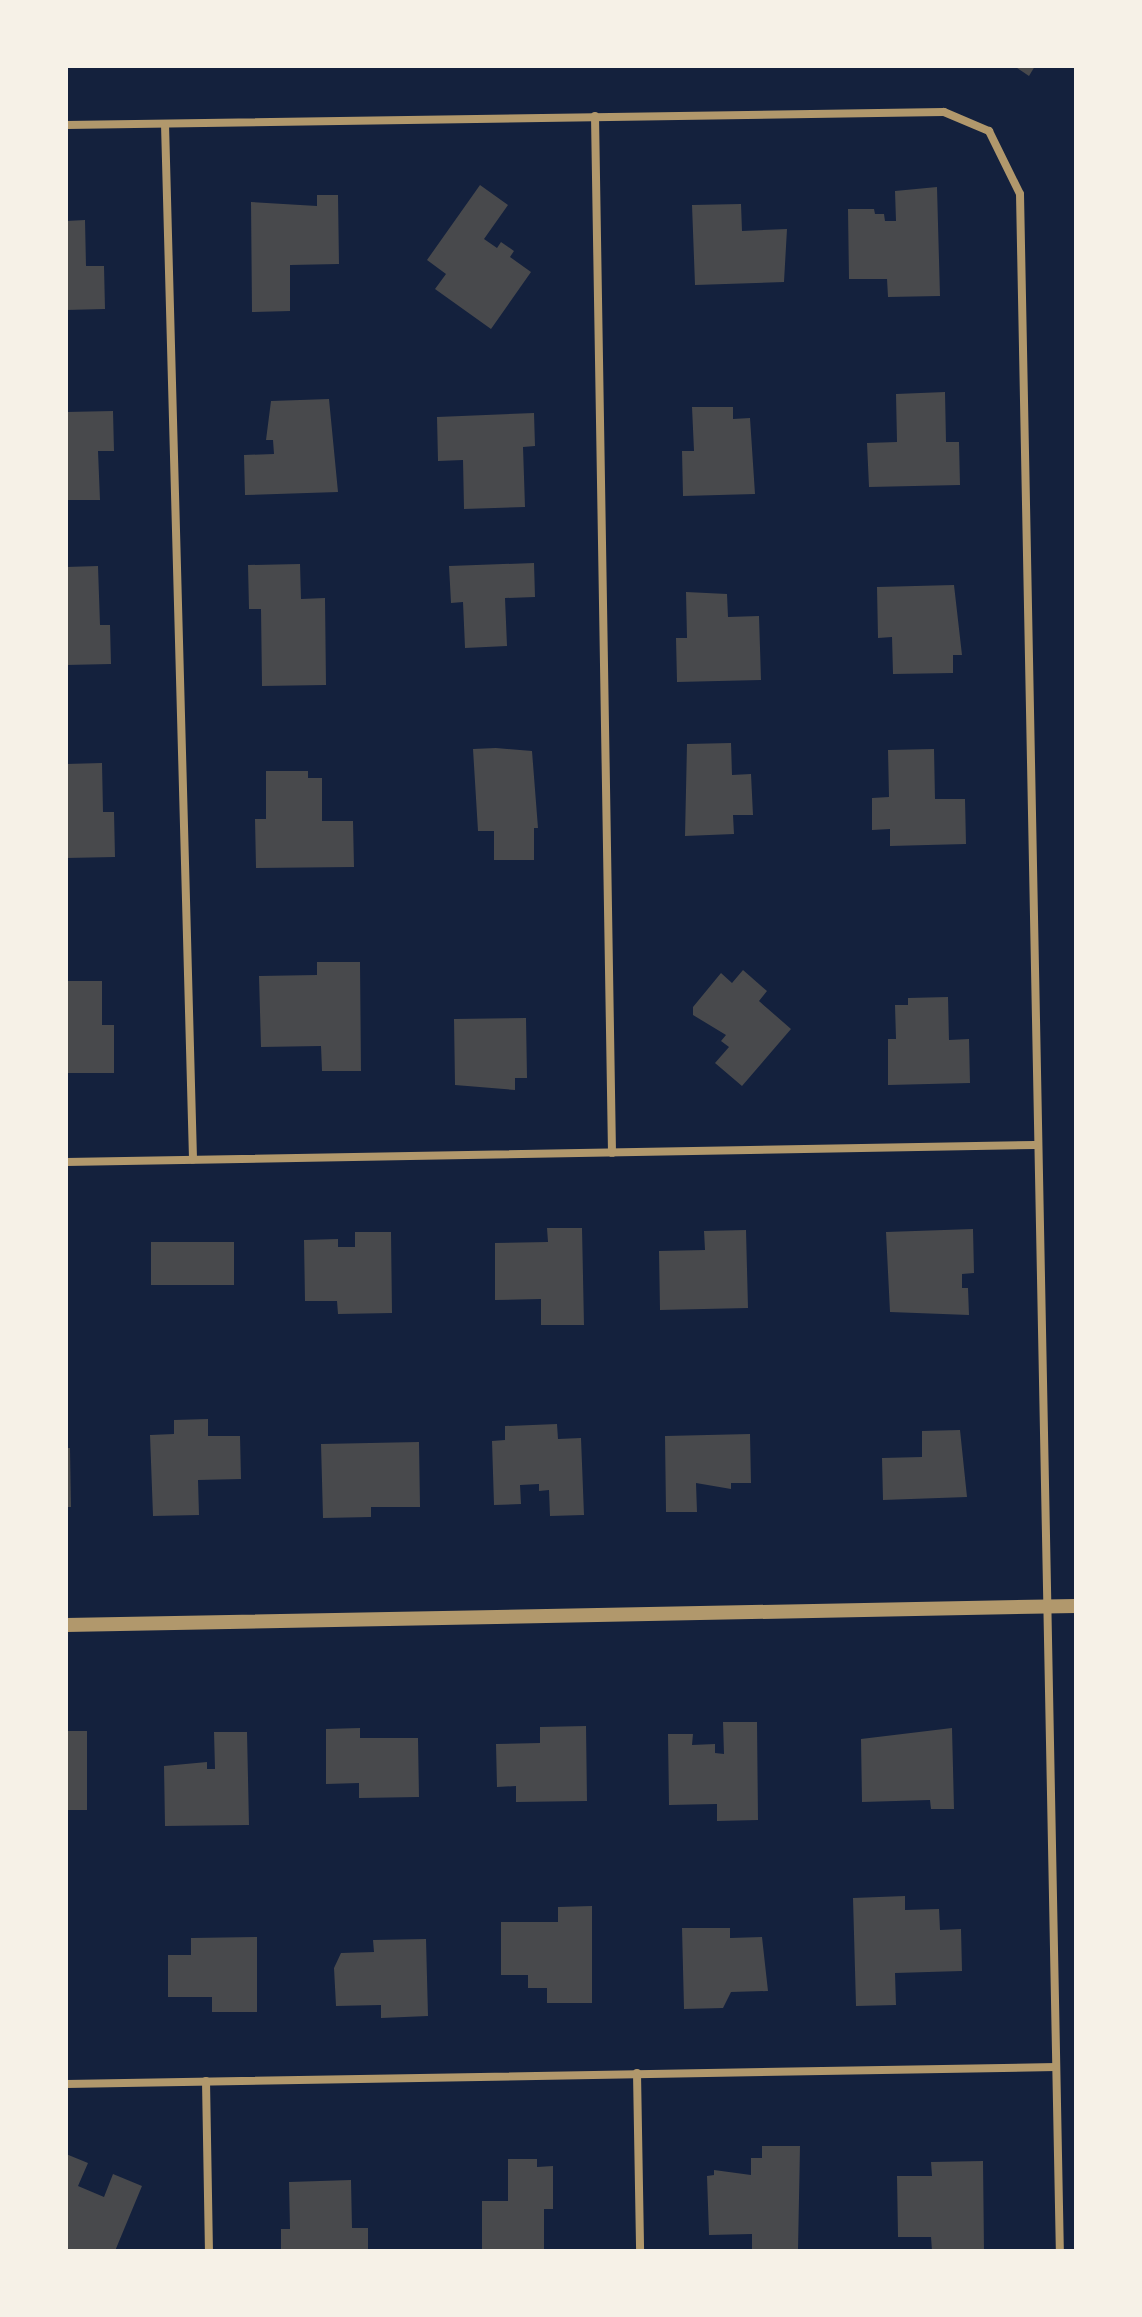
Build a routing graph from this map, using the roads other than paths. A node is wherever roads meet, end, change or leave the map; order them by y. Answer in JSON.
{"nodes":[{"id":1,"x":595,"y":116,"type":"junction"},
{"id":2,"x":165,"y":124,"type":"junction"},
{"id":3,"x":66,"y":125,"type":"edge"},
{"id":4,"x":1035,"y":1145,"type":"junction"},
{"id":5,"x":612,"y":1153,"type":"junction"},
{"id":6,"x":193,"y":1160,"type":"junction"},
{"id":7,"x":66,"y":1162,"type":"edge"},
{"id":8,"x":1076,"y":1606,"type":"edge"},
{"id":9,"x":1046,"y":1607,"type":"junction"},
{"id":10,"x":66,"y":1625,"type":"edge"},
{"id":11,"x":1056,"y":2067,"type":"junction"},
{"id":12,"x":637,"y":2073,"type":"junction"},
{"id":13,"x":206,"y":2081,"type":"junction"},
{"id":14,"x":66,"y":2084,"type":"edge"},
{"id":15,"x":209,"y":2251,"type":"edge"},
{"id":16,"x":640,"y":2251,"type":"edge"},
{"id":17,"x":1060,"y":2251,"type":"edge"}],
"edges":[{"from":1,"to":2,"type":"street"},
{"from":1,"to":4,"type":"street"},
{"from":1,"to":5,"type":"street"},
{"from":2,"to":3,"type":"street"},
{"from":2,"to":6,"type":"street"},
{"from":4,"to":5,"type":"street"},
{"from":4,"to":9,"type":"street"},
{"from":5,"to":6,"type":"street"},
{"from":6,"to":7,"type":"street"},
{"from":8,"to":9,"type":"street"},
{"from":9,"to":10,"type":"street"},
{"from":9,"to":11,"type":"street"},
{"from":11,"to":12,"type":"street"},
{"from":11,"to":17,"type":"street"},
{"from":12,"to":13,"type":"street"},
{"from":12,"to":16,"type":"street"},
{"from":13,"to":14,"type":"street"},
{"from":13,"to":15,"type":"street"}]}
